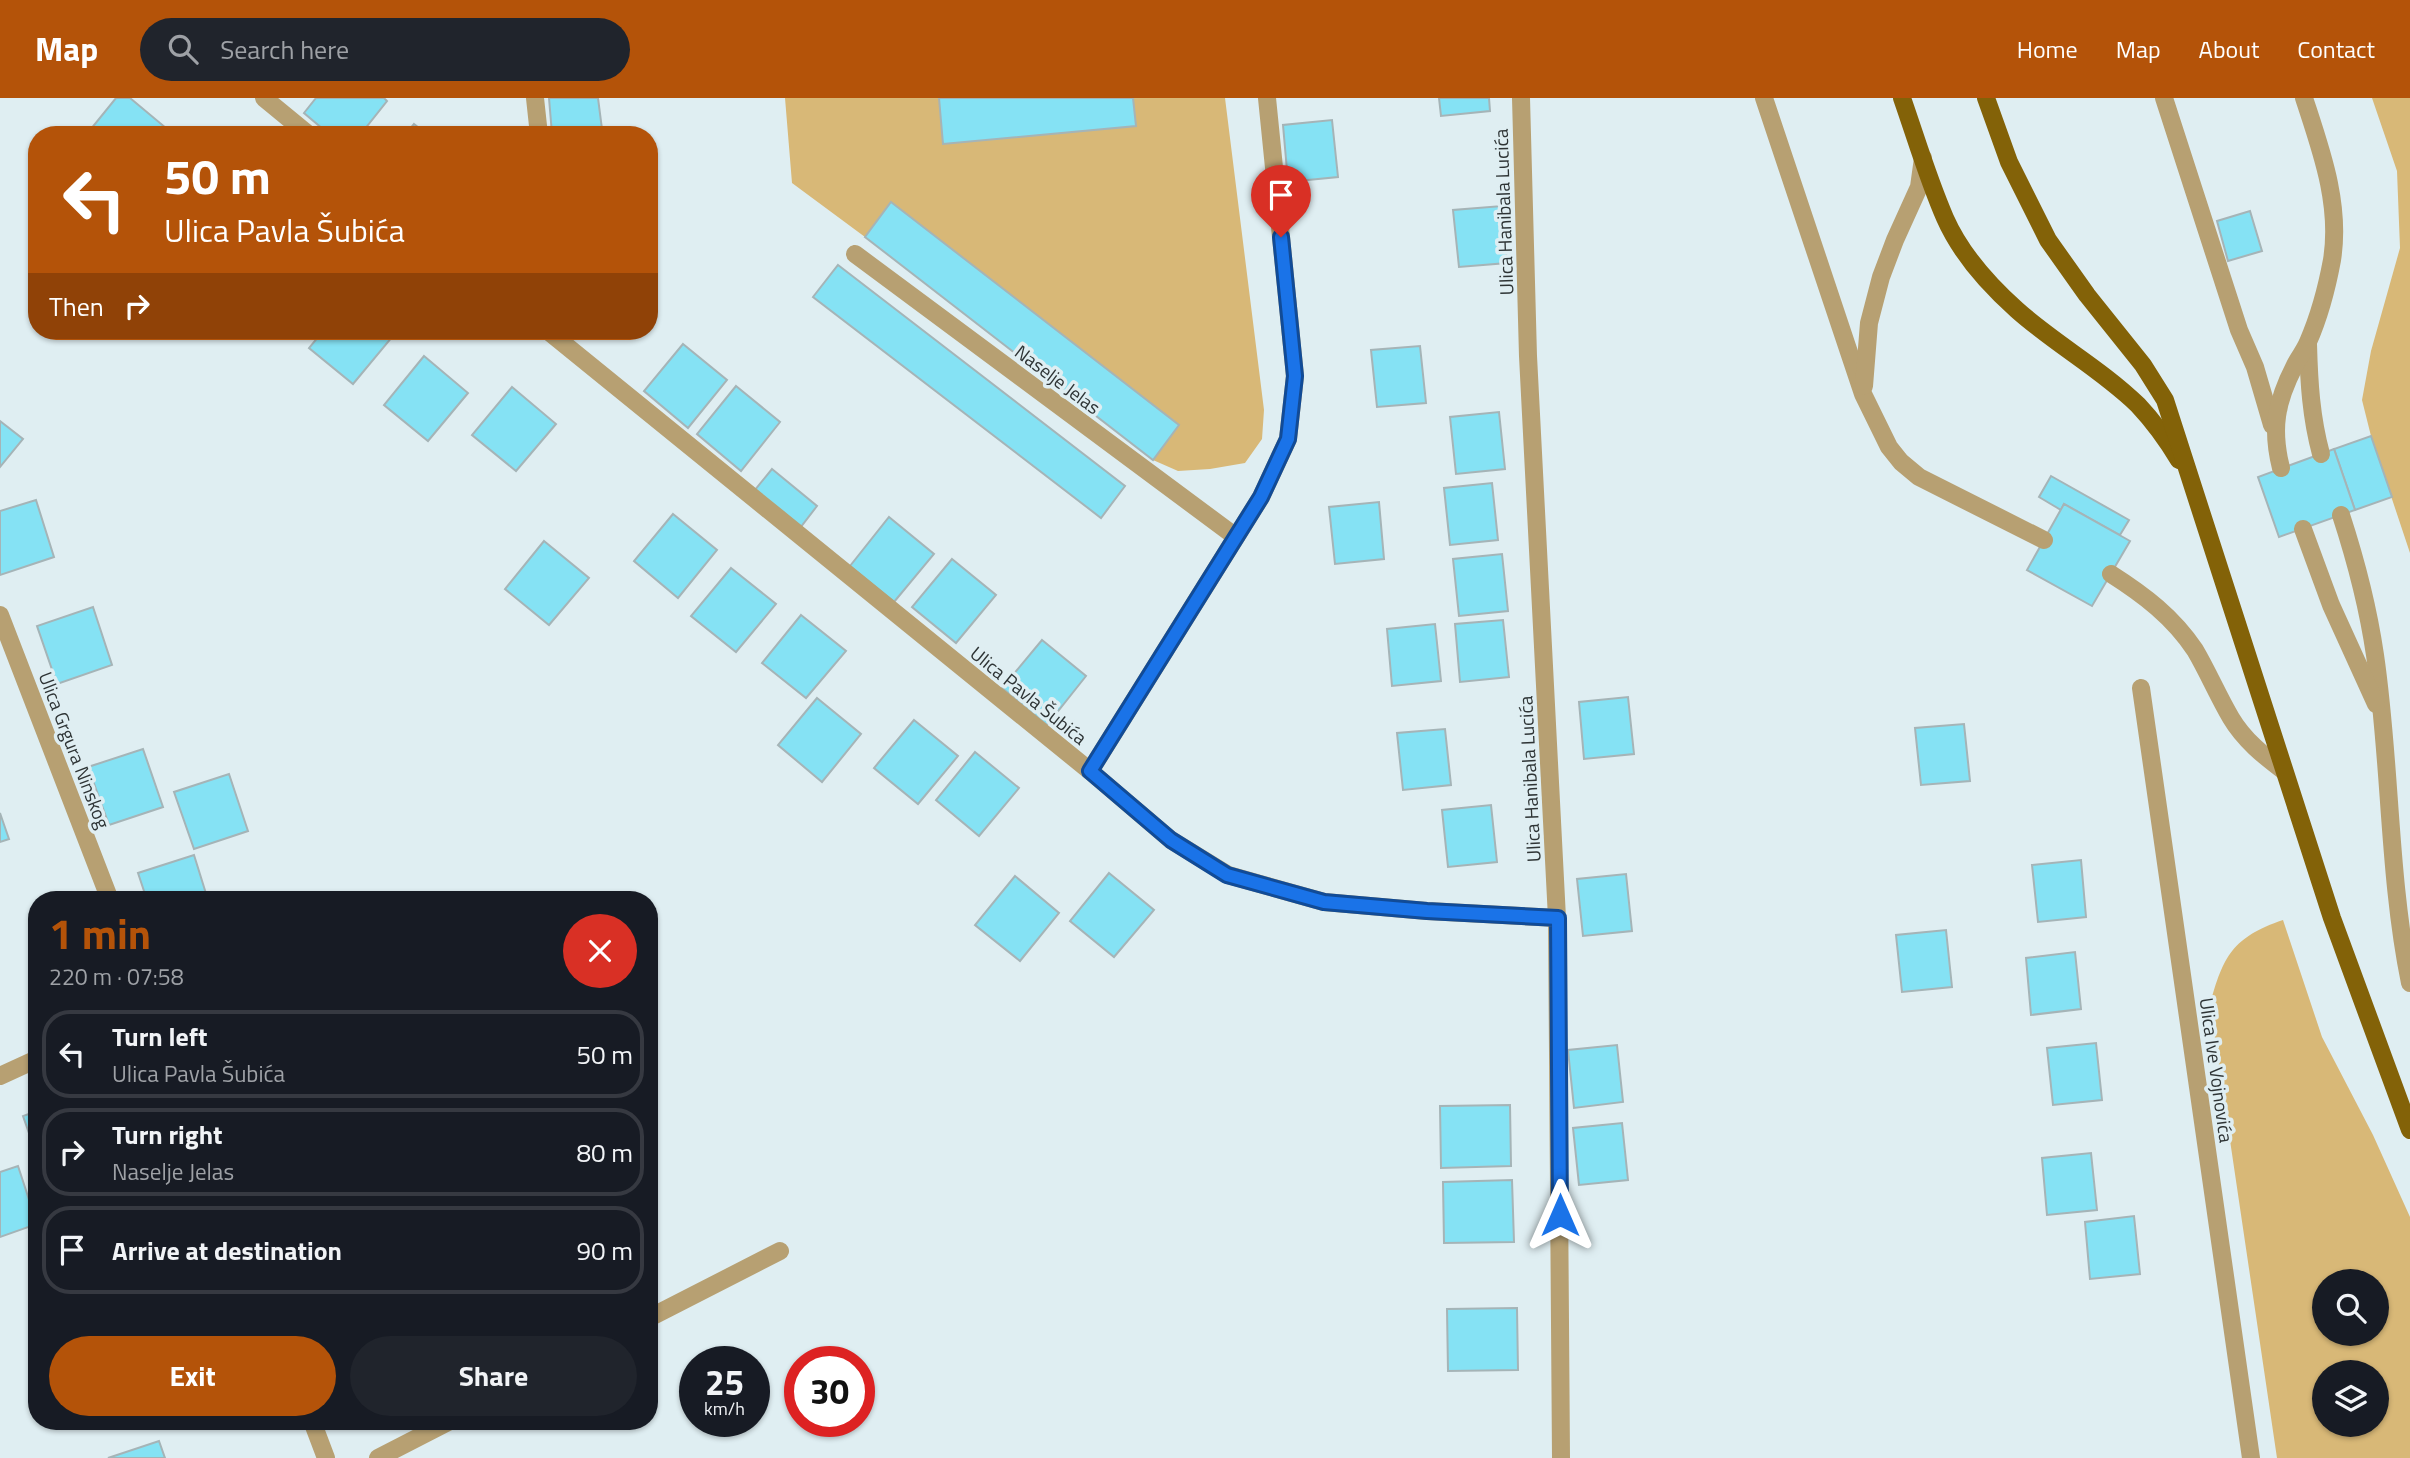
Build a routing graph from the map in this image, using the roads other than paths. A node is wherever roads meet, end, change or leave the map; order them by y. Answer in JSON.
{"nodes":[{"id":1,"x":264,"y":98,"type":"edge"},
{"id":2,"x":535,"y":98,"type":"edge"},
{"id":3,"x":1267,"y":98,"type":"edge"},
{"id":4,"x":1521,"y":98,"type":"edge"},
{"id":5,"x":1764,"y":98,"type":"edge"},
{"id":6,"x":1902,"y":98,"type":"edge"},
{"id":7,"x":1986,"y":98,"type":"edge"},
{"id":8,"x":2164,"y":98,"type":"edge"},
{"id":9,"x":2304,"y":98,"type":"edge"},
{"id":10,"x":298,"y":126,"type":"edge"},
{"id":11,"x":538,"y":126,"type":"edge"},
{"id":12,"x":1923,"y":158,"type":"junction"},
{"id":13,"x":855,"y":254,"type":"dead end"},
{"id":14,"x":567,"y":340,"type":"edge"},
{"id":15,"x":2308,"y":344,"type":"junction"},
{"id":16,"x":1863,"y":394,"type":"junction"},
{"id":17,"x":2274,"y":431,"type":"junction"},
{"id":18,"x":2321,"y":454,"type":"dead end"},
{"id":19,"x":2281,"y":468,"type":"dead end"},
{"id":20,"x":2188,"y":475,"type":"junction"},
{"id":21,"x":2341,"y":515,"type":"dead end"},
{"id":22,"x":2303,"y":529,"type":"dead end"},
{"id":23,"x":1236,"y":537,"type":"junction"},
{"id":24,"x":2043,"y":540,"type":"dead end"},
{"id":25,"x":2111,"y":574,"type":"dead end"},
{"id":26,"x":0,"y":615,"type":"edge"},
{"id":27,"x":2141,"y":688,"type":"dead end"},
{"id":28,"x":2382,"y":716,"type":"junction"},
{"id":29,"x":1090,"y":771,"type":"junction"},
{"id":30,"x":2284,"y":771,"type":"junction"},
{"id":31,"x":107,"y":891,"type":"edge"},
{"id":32,"x":1558,"y":918,"type":"junction"},
{"id":33,"x":2410,"y":983,"type":"edge"},
{"id":34,"x":28,"y":1063,"type":"edge"},
{"id":35,"x":0,"y":1076,"type":"edge"},
{"id":36,"x":2410,"y":1130,"type":"edge"},
{"id":37,"x":780,"y":1251,"type":"dead end"},
{"id":38,"x":658,"y":1313,"type":"edge"},
{"id":39,"x":315,"y":1430,"type":"edge"},
{"id":40,"x":432,"y":1430,"type":"edge"},
{"id":41,"x":326,"y":1458,"type":"edge"},
{"id":42,"x":378,"y":1458,"type":"edge"},
{"id":43,"x":1561,"y":1458,"type":"edge"},
{"id":44,"x":2251,"y":1458,"type":"edge"}],
"edges":[{"from":1,"to":10,"type":"street"},
{"from":2,"to":11,"type":"street"},
{"from":3,"to":23,"type":"street"},
{"from":4,"to":32,"type":"street","name":"Ulica Hanibala Lucića"},
{"from":5,"to":16,"type":"street"},
{"from":6,"to":12,"type":"main road"},
{"from":7,"to":20,"type":"main road"},
{"from":8,"to":17,"type":"street"},
{"from":9,"to":15,"type":"street"},
{"from":12,"to":16,"type":"street"},
{"from":12,"to":20,"type":"main road"},
{"from":13,"to":23,"type":"street","name":"Naselje Jelas"},
{"from":14,"to":29,"type":"street","name":"Ulica Pavla Šubića"},
{"from":15,"to":17,"type":"street"},
{"from":15,"to":18,"type":"street"},
{"from":16,"to":24,"type":"street"},
{"from":17,"to":19,"type":"street"},
{"from":20,"to":30,"type":"main road"},
{"from":21,"to":28,"type":"street"},
{"from":22,"to":28,"type":"street"},
{"from":23,"to":29,"type":"street"},
{"from":25,"to":30,"type":"street"},
{"from":26,"to":31,"type":"street","name":"Ulica Grgura Ninskog"},
{"from":27,"to":44,"type":"street","name":"Ulica Ive Vojnovića"},
{"from":28,"to":33,"type":"street"},
{"from":29,"to":32,"type":"street","name":"Ulica Pavla Šubića"},
{"from":30,"to":36,"type":"main road"},
{"from":32,"to":43,"type":"street","name":"Ulica Hanibala Lucića"},
{"from":34,"to":35,"type":"street"},
{"from":37,"to":38,"type":"street"},
{"from":39,"to":41,"type":"street"},
{"from":40,"to":42,"type":"street"}]}
